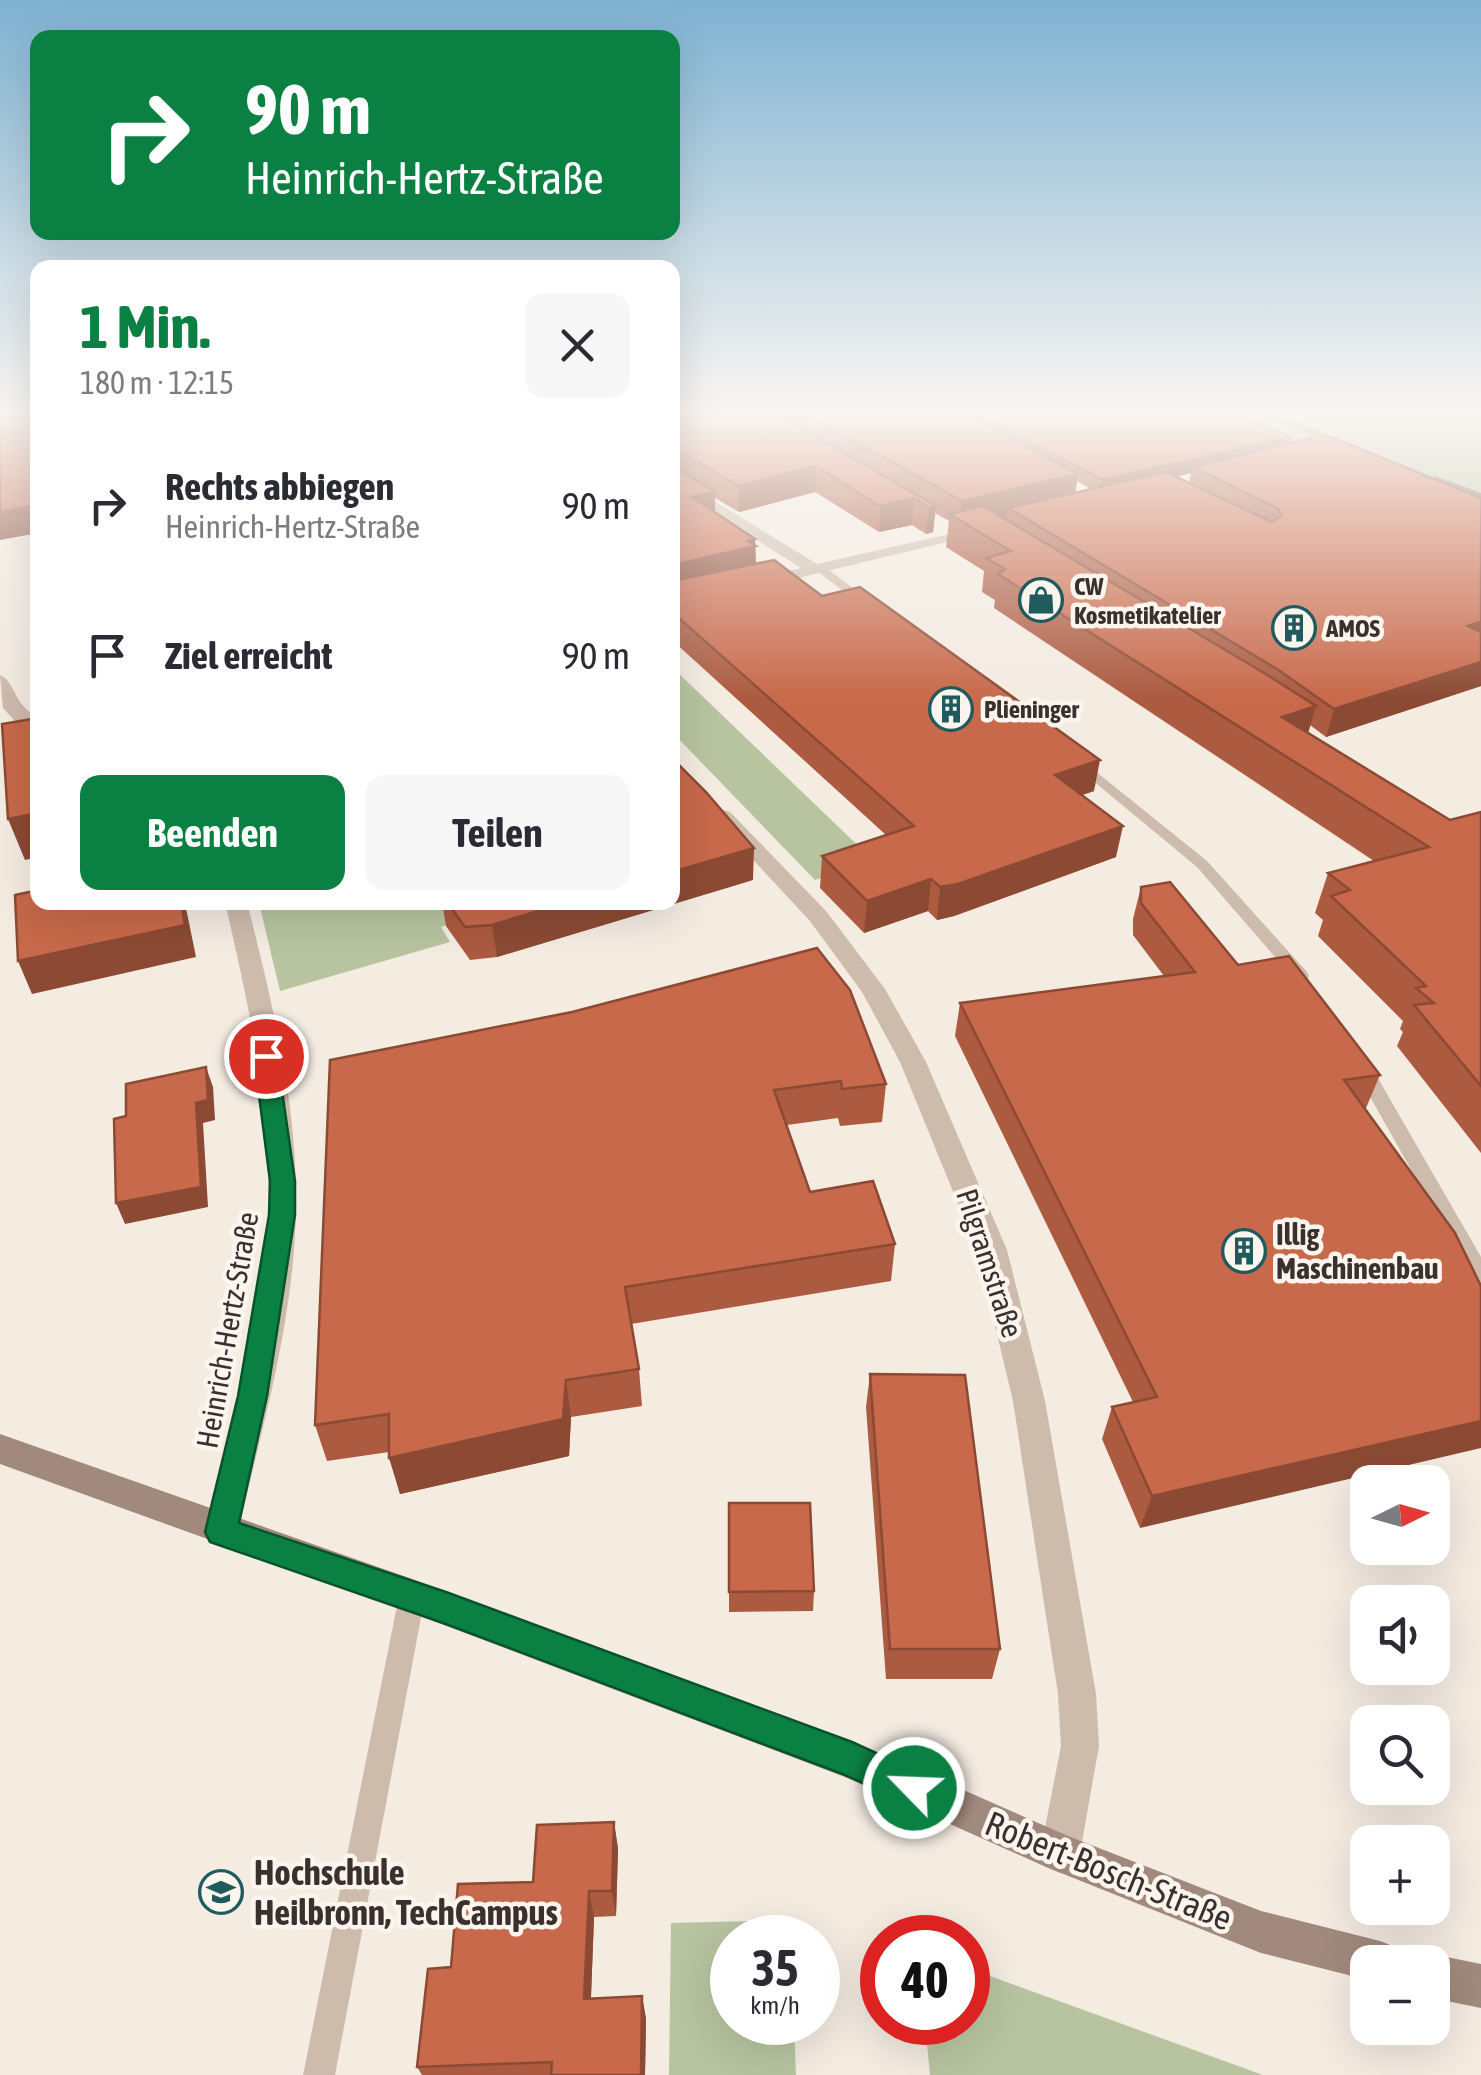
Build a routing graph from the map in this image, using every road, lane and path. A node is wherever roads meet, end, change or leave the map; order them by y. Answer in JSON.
{"nodes":[{"id":1,"x":714,"y":506,"type":"edge"},
{"id":2,"x":943,"y":528,"type":"dead end"},
{"id":3,"x":959,"y":537,"type":"junction"},
{"id":4,"x":1001,"y":542,"type":"edge"},
{"id":5,"x":818,"y":569,"type":"junction"},
{"id":6,"x":744,"y":586,"type":"edge"},
{"id":7,"x":877,"y":611,"type":"edge"},
{"id":8,"x":0,"y":680,"type":"edge"},
{"id":9,"x":30,"y":721,"type":"edge"},
{"id":10,"x":1063,"y":750,"type":"edge"},
{"id":11,"x":699,"y":790,"type":"edge"},
{"id":12,"x":238,"y":910,"type":"edge"},
{"id":13,"x":1314,"y":994,"type":"edge"},
{"id":14,"x":1352,"y":1051,"type":"edge"},
{"id":15,"x":1481,"y":1276,"type":"edge"},
{"id":16,"x":0,"y":1449,"type":"edge"},
{"id":17,"x":221,"y":1532,"type":"junction"},
{"id":18,"x":412,"y":1596,"type":"junction"},
{"id":19,"x":1060,"y":1853,"type":"junction"},
{"id":20,"x":1350,"y":1954,"type":"edge"},
{"id":21,"x":1450,"y":1980,"type":"edge"},
{"id":22,"x":1481,"y":1986,"type":"edge"},
{"id":23,"x":319,"y":2075,"type":"edge"}],
"edges":[{"from":1,"to":5,"type":"street"},
{"from":2,"to":3,"type":"street"},
{"from":3,"to":4,"type":"street"},
{"from":3,"to":5,"type":"street"},
{"from":5,"to":6,"type":"street"},
{"from":5,"to":7,"type":"lane"},
{"from":8,"to":9,"type":"street"},
{"from":10,"to":13,"type":"lane"},
{"from":11,"to":19,"type":"street","name":"Pilgramstraße"},
{"from":12,"to":17,"type":"street","name":"Heinrich-Hertz-Straße"},
{"from":14,"to":15,"type":"lane"},
{"from":16,"to":17,"type":"street","name":"Robert-Bosch-Straße"},
{"from":17,"to":18,"type":"street","name":"Robert-Bosch-Straße"},
{"from":18,"to":19,"type":"street","name":"Robert-Bosch-Straße"},
{"from":18,"to":23,"type":"lane"},
{"from":19,"to":20,"type":"street","name":"Robert-Bosch-Straße"},
{"from":21,"to":22,"type":"street"}]}
